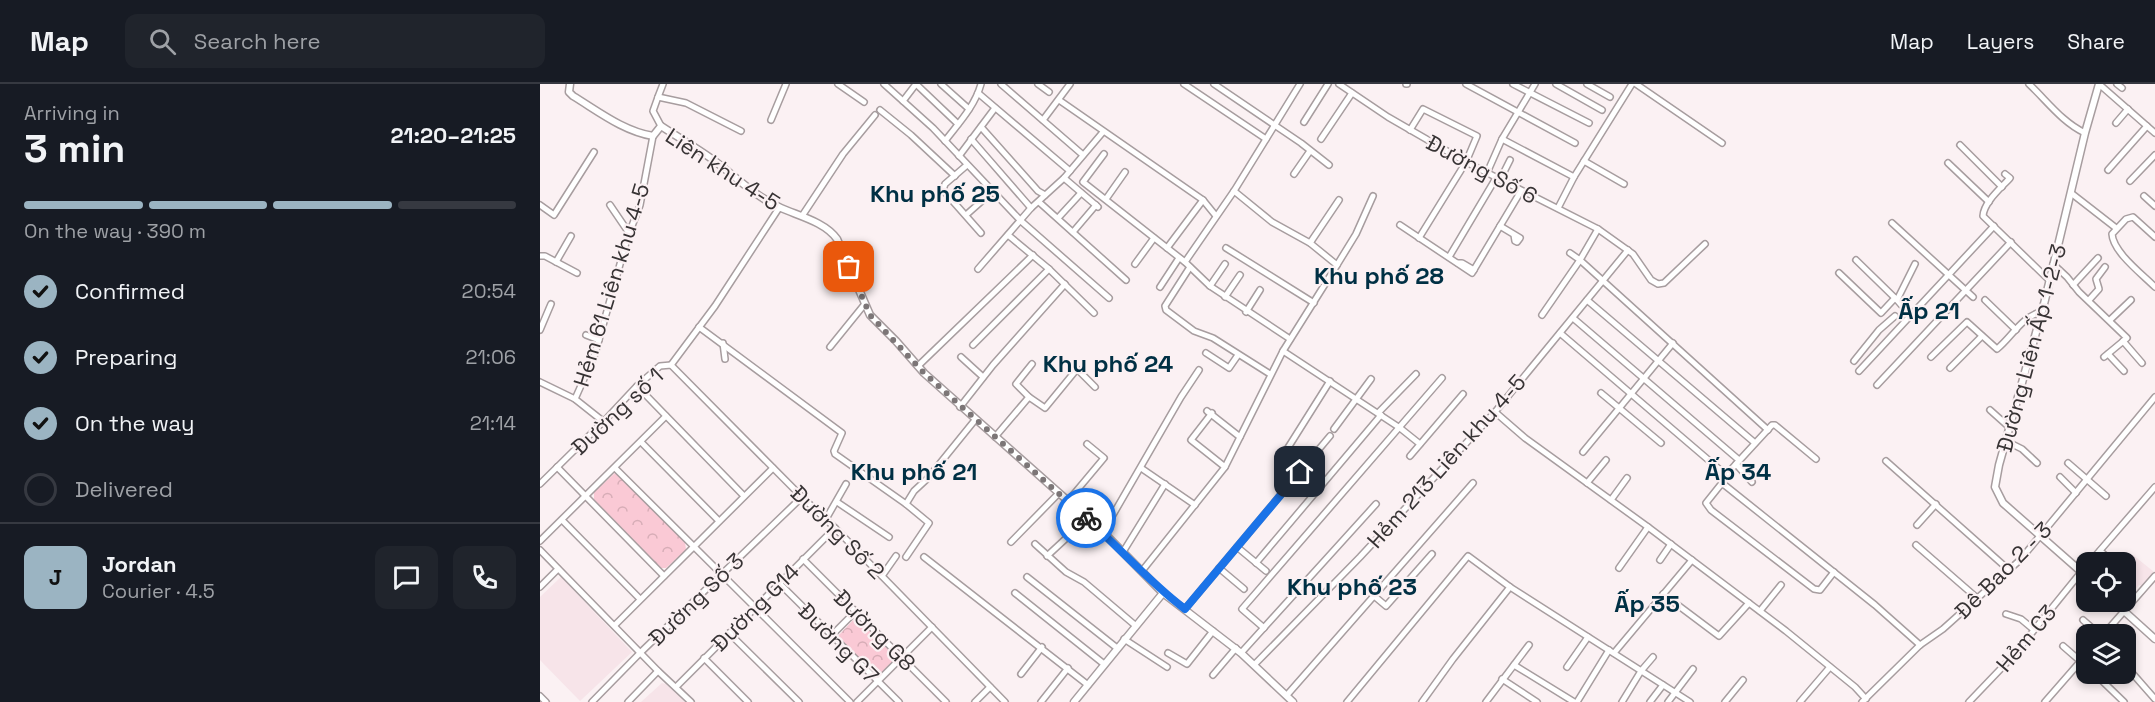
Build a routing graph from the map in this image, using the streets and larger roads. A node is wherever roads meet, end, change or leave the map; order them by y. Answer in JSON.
{"nodes":[{"id":1,"x":570,"y":84,"type":"edge"},
{"id":2,"x":663,"y":84,"type":"edge"},
{"id":3,"x":786,"y":84,"type":"edge"},
{"id":4,"x":838,"y":84,"type":"edge"},
{"id":5,"x":884,"y":84,"type":"edge"},
{"id":6,"x":916,"y":84,"type":"edge"},
{"id":7,"x":941,"y":84,"type":"edge"},
{"id":8,"x":981,"y":84,"type":"edge"},
{"id":9,"x":1001,"y":84,"type":"edge"},
{"id":10,"x":1038,"y":84,"type":"edge"},
{"id":11,"x":1070,"y":84,"type":"edge"},
{"id":12,"x":1184,"y":84,"type":"edge"},
{"id":13,"x":1214,"y":84,"type":"edge"},
{"id":14,"x":1300,"y":84,"type":"edge"},
{"id":15,"x":1328,"y":84,"type":"edge"},
{"id":16,"x":1339,"y":84,"type":"edge"},
{"id":17,"x":1466,"y":84,"type":"edge"},
{"id":18,"x":1513,"y":84,"type":"edge"},
{"id":19,"x":1535,"y":84,"type":"edge"},
{"id":20,"x":1556,"y":84,"type":"edge"},
{"id":21,"x":1587,"y":84,"type":"edge"},
{"id":22,"x":1634,"y":84,"type":"edge"},
{"id":23,"x":2030,"y":84,"type":"edge"},
{"id":24,"x":2099,"y":84,"type":"edge"},
{"id":25,"x":1049,"y":92,"type":"dead end"},
{"id":26,"x":978,"y":93,"type":"junction"},
{"id":27,"x":1352,"y":93,"type":"junction"},
{"id":28,"x":1530,"y":93,"type":"junction"},
{"id":29,"x":658,"y":97,"type":"junction"},
{"id":30,"x":1610,"y":97,"type":"dead end"},
{"id":31,"x":903,"y":100,"type":"junction"},
{"id":32,"x":1059,"y":100,"type":"junction"},
{"id":33,"x":864,"y":102,"type":"dead end"},
{"id":34,"x":995,"y":108,"type":"junction"},
{"id":35,"x":969,"y":109,"type":"junction"},
{"id":36,"x":2128,"y":109,"type":"junction"},
{"id":37,"x":880,"y":110,"type":"dead end"},
{"id":38,"x":1602,"y":110,"type":"dead end"},
{"id":39,"x":1519,"y":112,"type":"junction"},
{"id":40,"x":875,"y":115,"type":"dead end"},
{"id":41,"x":771,"y":120,"type":"dead end"},
{"id":42,"x":1043,"y":120,"type":"junction"},
{"id":43,"x":1304,"y":122,"type":"dead end"},
{"id":44,"x":1589,"y":123,"type":"dead end"},
{"id":45,"x":2116,"y":123,"type":"dead end"},
{"id":46,"x":958,"y":124,"type":"junction"},
{"id":47,"x":1274,"y":125,"type":"junction"},
{"id":48,"x":661,"y":126,"type":"junction"},
{"id":49,"x":2146,"y":126,"type":"junction"},
{"id":50,"x":981,"y":127,"type":"junction"},
{"id":51,"x":1410,"y":130,"type":"junction"},
{"id":52,"x":741,"y":131,"type":"dead end"},
{"id":53,"x":1103,"y":132,"type":"junction"},
{"id":54,"x":2085,"y":133,"type":"junction"},
{"id":55,"x":2155,"y":133,"type":"edge"},
{"id":56,"x":653,"y":136,"type":"junction"},
{"id":57,"x":971,"y":139,"type":"junction"},
{"id":58,"x":1266,"y":139,"type":"junction"},
{"id":59,"x":1321,"y":139,"type":"dead end"},
{"id":60,"x":1503,"y":139,"type":"junction"},
{"id":61,"x":945,"y":141,"type":"junction"},
{"id":62,"x":1575,"y":143,"type":"dead end"},
{"id":63,"x":1722,"y":143,"type":"dead end"},
{"id":64,"x":1960,"y":145,"type":"dead end"},
{"id":65,"x":1310,"y":151,"type":"junction"},
{"id":66,"x":594,"y":152,"type":"dead end"},
{"id":67,"x":1104,"y":154,"type":"dead end"},
{"id":68,"x":2155,"y":154,"type":"edge"},
{"id":69,"x":1083,"y":155,"type":"junction"},
{"id":70,"x":959,"y":156,"type":"junction"},
{"id":71,"x":1510,"y":160,"type":"dead end"},
{"id":72,"x":1584,"y":161,"type":"junction"},
{"id":73,"x":1466,"y":162,"type":"junction"},
{"id":74,"x":1948,"y":163,"type":"dead end"},
{"id":75,"x":967,"y":165,"type":"junction"},
{"id":76,"x":1329,"y":165,"type":"dead end"},
{"id":77,"x":2108,"y":170,"type":"dead end"},
{"id":78,"x":1070,"y":171,"type":"junction"},
{"id":79,"x":1125,"y":172,"type":"dead end"},
{"id":80,"x":1487,"y":173,"type":"junction"},
{"id":81,"x":1294,"y":174,"type":"dead end"},
{"id":82,"x":2005,"y":174,"type":"dead end"},
{"id":83,"x":955,"y":176,"type":"junction"},
{"id":84,"x":1574,"y":177,"type":"junction"},
{"id":85,"x":1064,"y":178,"type":"junction"},
{"id":86,"x":1498,"y":179,"type":"junction"},
{"id":87,"x":2130,"y":181,"type":"dead end"},
{"id":88,"x":1624,"y":184,"type":"dead end"},
{"id":89,"x":2002,"y":187,"type":"junction"},
{"id":90,"x":1234,"y":191,"type":"junction"},
{"id":91,"x":1521,"y":191,"type":"junction"},
{"id":92,"x":992,"y":192,"type":"junction"},
{"id":93,"x":1081,"y":193,"type":"junction"},
{"id":94,"x":2071,"y":193,"type":"junction"},
{"id":95,"x":1045,"y":195,"type":"junction"},
{"id":96,"x":1373,"y":196,"type":"dead end"},
{"id":97,"x":2145,"y":196,"type":"dead end"},
{"id":98,"x":1106,"y":199,"type":"junction"},
{"id":99,"x":1203,"y":200,"type":"junction"},
{"id":100,"x":1339,"y":200,"type":"dead end"},
{"id":101,"x":1039,"y":202,"type":"junction"},
{"id":102,"x":1989,"y":202,"type":"junction"},
{"id":103,"x":2154,"y":202,"type":"edge"},
{"id":104,"x":540,"y":205,"type":"edge"},
{"id":105,"x":610,"y":205,"type":"dead end"},
{"id":106,"x":779,"y":208,"type":"junction"},
{"id":107,"x":1031,"y":208,"type":"junction"},
{"id":108,"x":1558,"y":208,"type":"junction"},
{"id":109,"x":966,"y":215,"type":"junction"},
{"id":110,"x":802,"y":216,"type":"junction"},
{"id":111,"x":1216,"y":216,"type":"junction"},
{"id":112,"x":1058,"y":218,"type":"junction"},
{"id":113,"x":1021,"y":221,"type":"junction"},
{"id":114,"x":1892,"y":223,"type":"dead end"},
{"id":115,"x":1400,"y":225,"type":"dead end"},
{"id":116,"x":1500,"y":226,"type":"junction"},
{"id":117,"x":1994,"y":226,"type":"junction"},
{"id":118,"x":2116,"y":228,"type":"junction"},
{"id":119,"x":1598,"y":229,"type":"junction"},
{"id":120,"x":1073,"y":232,"type":"junction"},
{"id":121,"x":629,"y":233,"type":"junction"},
{"id":122,"x":981,"y":233,"type":"dead end"},
{"id":123,"x":1008,"y":235,"type":"junction"},
{"id":124,"x":1514,"y":235,"type":"dead end"},
{"id":125,"x":571,"y":236,"type":"dead end"},
{"id":126,"x":2155,"y":237,"type":"edge"},
{"id":127,"x":1154,"y":238,"type":"junction"},
{"id":128,"x":1419,"y":238,"type":"junction"},
{"id":129,"x":2011,"y":242,"type":"junction"},
{"id":130,"x":1310,"y":243,"type":"junction"},
{"id":131,"x":1705,"y":244,"type":"dead end"},
{"id":132,"x":841,"y":248,"type":"junction"},
{"id":133,"x":1167,"y":248,"type":"junction"},
{"id":134,"x":1226,"y":248,"type":"dead end"},
{"id":135,"x":1628,"y":250,"type":"junction"},
{"id":136,"x":1570,"y":253,"type":"dead end"},
{"id":137,"x":1033,"y":255,"type":"junction"},
{"id":138,"x":540,"y":256,"type":"edge"},
{"id":139,"x":1449,"y":257,"type":"junction"},
{"id":140,"x":1179,"y":258,"type":"junction"},
{"id":141,"x":2098,"y":258,"type":"dead end"},
{"id":142,"x":1580,"y":260,"type":"junction"},
{"id":143,"x":1856,"y":260,"type":"dead end"},
{"id":144,"x":556,"y":261,"type":"junction"},
{"id":145,"x":831,"y":264,"type":"dead end"},
{"id":146,"x":1135,"y":264,"type":"dead end"},
{"id":147,"x":1225,"y":264,"type":"dead end"},
{"id":148,"x":1915,"y":264,"type":"dead end"},
{"id":149,"x":2053,"y":264,"type":"junction"},
{"id":150,"x":1188,"y":265,"type":"junction"},
{"id":151,"x":1337,"y":265,"type":"junction"},
{"id":152,"x":2105,"y":267,"type":"dead end"},
{"id":153,"x":978,"y":269,"type":"dead end"},
{"id":154,"x":1049,"y":269,"type":"junction"},
{"id":155,"x":577,"y":273,"type":"dead end"},
{"id":156,"x":1839,"y":273,"type":"dead end"},
{"id":157,"x":1950,"y":274,"type":"junction"},
{"id":158,"x":1240,"y":275,"type":"dead end"},
{"id":159,"x":1126,"y":280,"type":"dead end"},
{"id":160,"x":1602,"y":280,"type":"junction"},
{"id":161,"x":2049,"y":280,"type":"junction"},
{"id":162,"x":1065,"y":284,"type":"junction"},
{"id":163,"x":2073,"y":285,"type":"junction"},
{"id":164,"x":1210,"y":286,"type":"junction"},
{"id":165,"x":1160,"y":287,"type":"dead end"},
{"id":166,"x":2155,"y":287,"type":"edge"},
{"id":167,"x":1965,"y":289,"type":"junction"},
{"id":168,"x":1260,"y":290,"type":"dead end"},
{"id":169,"x":1225,"y":297,"type":"junction"},
{"id":170,"x":1973,"y":297,"type":"dead end"},
{"id":171,"x":1109,"y":298,"type":"dead end"},
{"id":172,"x":1896,"y":299,"type":"junction"},
{"id":173,"x":1587,"y":300,"type":"junction"},
{"id":174,"x":1985,"y":300,"type":"dead end"},
{"id":175,"x":2089,"y":300,"type":"junction"},
{"id":176,"x":2132,"y":300,"type":"dead end"},
{"id":177,"x":1314,"y":303,"type":"junction"},
{"id":178,"x":551,"y":304,"type":"dead end"},
{"id":179,"x":864,"y":305,"type":"junction"},
{"id":180,"x":1246,"y":312,"type":"junction"},
{"id":181,"x":2041,"y":312,"type":"junction"},
{"id":182,"x":1094,"y":313,"type":"dead end"},
{"id":183,"x":1542,"y":315,"type":"dead end"},
{"id":184,"x":1910,"y":315,"type":"junction"},
{"id":185,"x":1895,"y":316,"type":"dead end"},
{"id":186,"x":1572,"y":318,"type":"junction"},
{"id":187,"x":2110,"y":320,"type":"junction"},
{"id":188,"x":699,"y":327,"type":"junction"},
{"id":189,"x":540,"y":330,"type":"edge"},
{"id":190,"x":1879,"y":330,"type":"junction"},
{"id":191,"x":2016,"y":330,"type":"junction"},
{"id":192,"x":1560,"y":333,"type":"junction"},
{"id":193,"x":586,"y":335,"type":"dead end"},
{"id":194,"x":1982,"y":336,"type":"junction"},
{"id":195,"x":1290,"y":339,"type":"junction"},
{"id":196,"x":1889,"y":339,"type":"junction"},
{"id":197,"x":599,"y":340,"type":"junction"},
{"id":198,"x":2123,"y":341,"type":"junction"},
{"id":199,"x":723,"y":343,"type":"junction"},
{"id":200,"x":1673,"y":343,"type":"junction"},
{"id":201,"x":973,"y":345,"type":"dead end"},
{"id":202,"x":830,"y":347,"type":"dead end"},
{"id":203,"x":1283,"y":351,"type":"junction"},
{"id":204,"x":1206,"y":353,"type":"dead end"},
{"id":205,"x":1238,"y":355,"type":"junction"},
{"id":206,"x":960,"y":357,"type":"dead end"},
{"id":207,"x":1931,"y":357,"type":"dead end"},
{"id":208,"x":725,"y":359,"type":"dead end"},
{"id":209,"x":1658,"y":360,"type":"junction"},
{"id":210,"x":1854,"y":361,"type":"dead end"},
{"id":211,"x":2142,"y":363,"type":"dead end"},
{"id":212,"x":1032,"y":364,"type":"dead end"},
{"id":213,"x":670,"y":365,"type":"junction"},
{"id":214,"x":918,"y":366,"type":"junction"},
{"id":215,"x":1950,"y":368,"type":"dead end"},
{"id":216,"x":1199,"y":370,"type":"dead end"},
{"id":217,"x":1859,"y":371,"type":"dead end"},
{"id":218,"x":2124,"y":371,"type":"dead end"},
{"id":219,"x":1270,"y":374,"type":"junction"},
{"id":220,"x":1416,"y":374,"type":"dead end"},
{"id":221,"x":982,"y":377,"type":"junction"},
{"id":222,"x":1443,"y":378,"type":"dead end"},
{"id":223,"x":1643,"y":378,"type":"junction"},
{"id":224,"x":1371,"y":379,"type":"dead end"},
{"id":225,"x":1330,"y":381,"type":"junction"},
{"id":226,"x":540,"y":382,"type":"edge"},
{"id":227,"x":1877,"y":385,"type":"dead end"},
{"id":228,"x":637,"y":386,"type":"junction"},
{"id":229,"x":1095,"y":387,"type":"dead end"},
{"id":230,"x":1601,"y":393,"type":"dead end"},
{"id":231,"x":1463,"y":394,"type":"dead end"},
{"id":232,"x":1629,"y":394,"type":"junction"},
{"id":233,"x":1029,"y":397,"type":"junction"},
{"id":234,"x":1356,"y":398,"type":"junction"},
{"id":235,"x":2155,"y":398,"type":"edge"},
{"id":236,"x":575,"y":399,"type":"junction"},
{"id":237,"x":960,"y":407,"type":"junction"},
{"id":238,"x":1619,"y":408,"type":"junction"},
{"id":239,"x":1990,"y":410,"type":"dead end"},
{"id":240,"x":1495,"y":412,"type":"junction"},
{"id":241,"x":1380,"y":414,"type":"junction"},
{"id":242,"x":666,"y":416,"type":"junction"},
{"id":243,"x":975,"y":420,"type":"junction"},
{"id":244,"x":604,"y":422,"type":"junction"},
{"id":245,"x":2009,"y":427,"type":"junction"},
{"id":246,"x":1400,"y":428,"type":"junction"},
{"id":247,"x":1334,"y":429,"type":"dead end"},
{"id":248,"x":1768,"y":430,"type":"junction"},
{"id":249,"x":1240,"y":436,"type":"junction"},
{"id":250,"x":1330,"y":436,"type":"dead end"},
{"id":251,"x":995,"y":437,"type":"junction"},
{"id":252,"x":2006,"y":441,"type":"junction"},
{"id":253,"x":641,"y":442,"type":"junction"},
{"id":254,"x":1755,"y":442,"type":"junction"},
{"id":255,"x":1660,"y":443,"type":"dead end"},
{"id":256,"x":1087,"y":444,"type":"dead end"},
{"id":257,"x":1420,"y":444,"type":"junction"},
{"id":258,"x":1583,"y":452,"type":"dead end"},
{"id":259,"x":1410,"y":456,"type":"dead end"},
{"id":260,"x":1816,"y":459,"type":"dead end"},
{"id":261,"x":1606,"y":460,"type":"dead end"},
{"id":262,"x":1886,"y":461,"type":"dead end"},
{"id":263,"x":1279,"y":462,"type":"dead end"},
{"id":264,"x":1737,"y":462,"type":"junction"},
{"id":265,"x":2037,"y":463,"type":"dead end"},
{"id":266,"x":2068,"y":463,"type":"dead end"},
{"id":267,"x":557,"y":467,"type":"junction"},
{"id":268,"x":1225,"y":467,"type":"junction"},
{"id":269,"x":615,"y":468,"type":"junction"},
{"id":270,"x":773,"y":468,"type":"junction"},
{"id":271,"x":1141,"y":468,"type":"junction"},
{"id":272,"x":1726,"y":475,"type":"junction"},
{"id":273,"x":2060,"y":477,"type":"dead end"},
{"id":274,"x":1627,"y":478,"type":"dead end"},
{"id":275,"x":2086,"y":481,"type":"junction"},
{"id":276,"x":1752,"y":482,"type":"dead end"},
{"id":277,"x":1473,"y":483,"type":"dead end"},
{"id":278,"x":1587,"y":483,"type":"junction"},
{"id":279,"x":1722,"y":483,"type":"junction"},
{"id":280,"x":540,"y":484,"type":"edge"},
{"id":281,"x":846,"y":484,"type":"dead end"},
{"id":282,"x":1165,"y":484,"type":"junction"},
{"id":283,"x":2155,"y":487,"type":"edge"},
{"id":284,"x":1059,"y":493,"type":"junction"},
{"id":285,"x":2076,"y":493,"type":"junction"},
{"id":286,"x":586,"y":496,"type":"junction"},
{"id":287,"x":744,"y":496,"type":"junction"},
{"id":288,"x":2106,"y":496,"type":"dead end"},
{"id":289,"x":802,"y":497,"type":"junction"},
{"id":290,"x":1611,"y":500,"type":"junction"},
{"id":291,"x":1068,"y":501,"type":"junction"},
{"id":292,"x":837,"y":502,"type":"junction"},
{"id":293,"x":906,"y":504,"type":"junction"},
{"id":294,"x":1376,"y":504,"type":"dead end"},
{"id":295,"x":1936,"y":504,"type":"junction"},
{"id":296,"x":1195,"y":505,"type":"junction"},
{"id":297,"x":826,"y":519,"type":"junction"},
{"id":298,"x":1087,"y":519,"type":"junction"},
{"id":299,"x":562,"y":520,"type":"junction"},
{"id":300,"x":719,"y":521,"type":"junction"},
{"id":301,"x":1917,"y":525,"type":"dead end"},
{"id":302,"x":1648,"y":527,"type":"junction"},
{"id":303,"x":835,"y":528,"type":"junction"},
{"id":304,"x":1102,"y":532,"type":"junction"},
{"id":305,"x":2041,"y":536,"type":"junction"},
{"id":306,"x":890,"y":537,"type":"dead end"},
{"id":307,"x":540,"y":541,"type":"edge"},
{"id":308,"x":1011,"y":542,"type":"dead end"},
{"id":309,"x":1035,"y":544,"type":"dead end"},
{"id":310,"x":1671,"y":544,"type":"junction"},
{"id":311,"x":1916,"y":545,"type":"dead end"},
{"id":312,"x":694,"y":546,"type":"junction"},
{"id":313,"x":1237,"y":547,"type":"junction"},
{"id":314,"x":540,"y":550,"type":"edge"},
{"id":315,"x":2100,"y":551,"type":"edge"},
{"id":316,"x":1123,"y":552,"type":"junction"},
{"id":317,"x":1432,"y":554,"type":"dead end"},
{"id":318,"x":896,"y":556,"type":"dead end"},
{"id":319,"x":1047,"y":556,"type":"junction"},
{"id":320,"x":906,"y":557,"type":"dead end"},
{"id":321,"x":924,"y":557,"type":"dead end"},
{"id":322,"x":803,"y":559,"type":"junction"},
{"id":323,"x":1659,"y":560,"type":"dead end"},
{"id":324,"x":1692,"y":560,"type":"junction"},
{"id":325,"x":1256,"y":563,"type":"junction"},
{"id":326,"x":2076,"y":565,"type":"edge"},
{"id":327,"x":1219,"y":568,"type":"junction"},
{"id":328,"x":1618,"y":568,"type":"dead end"},
{"id":329,"x":558,"y":569,"type":"junction"},
{"id":330,"x":2009,"y":570,"type":"junction"},
{"id":331,"x":1143,"y":571,"type":"junction"},
{"id":332,"x":1266,"y":571,"type":"dead end"},
{"id":333,"x":1834,"y":573,"type":"junction"},
{"id":334,"x":722,"y":574,"type":"junction"},
{"id":335,"x":664,"y":576,"type":"junction"},
{"id":336,"x":882,"y":576,"type":"junction"},
{"id":337,"x":2155,"y":576,"type":"edge"},
{"id":338,"x":1027,"y":578,"type":"dead end"},
{"id":339,"x":2076,"y":582,"type":"edge"},
{"id":340,"x":779,"y":583,"type":"junction"},
{"id":341,"x":1781,"y":585,"type":"dead end"},
{"id":342,"x":540,"y":587,"type":"edge"},
{"id":343,"x":1510,"y":587,"type":"junction"},
{"id":344,"x":1244,"y":589,"type":"dead end"},
{"id":345,"x":1163,"y":593,"type":"junction"},
{"id":346,"x":1015,"y":594,"type":"dead end"},
{"id":347,"x":1663,"y":594,"type":"junction"},
{"id":348,"x":1373,"y":595,"type":"junction"},
{"id":349,"x":2136,"y":597,"type":"edge"},
{"id":350,"x":1977,"y":598,"type":"junction"},
{"id":351,"x":640,"y":599,"type":"junction"},
{"id":352,"x":1749,"y":603,"type":"junction"},
{"id":353,"x":755,"y":608,"type":"junction"},
{"id":354,"x":1185,"y":609,"type":"junction"},
{"id":355,"x":856,"y":611,"type":"junction"},
{"id":356,"x":1760,"y":611,"type":"junction"},
{"id":357,"x":2122,"y":612,"type":"edge"},
{"id":358,"x":2126,"y":612,"type":"edge"},
{"id":359,"x":2006,"y":614,"type":"dead end"},
{"id":360,"x":2083,"y":620,"type":"dead end"},
{"id":361,"x":2088,"y":624,"type":"edge"},
{"id":362,"x":2112,"y":624,"type":"edge"},
{"id":363,"x":615,"y":625,"type":"junction"},
{"id":364,"x":1136,"y":626,"type":"junction"},
{"id":365,"x":932,"y":627,"type":"junction"},
{"id":366,"x":1264,"y":628,"type":"junction"},
{"id":367,"x":1213,"y":630,"type":"junction"},
{"id":368,"x":2034,"y":630,"type":"junction"},
{"id":369,"x":729,"y":633,"type":"junction"},
{"id":370,"x":832,"y":635,"type":"junction"},
{"id":371,"x":1588,"y":637,"type":"junction"},
{"id":372,"x":1124,"y":639,"type":"junction"},
{"id":373,"x":2155,"y":639,"type":"edge"},
{"id":374,"x":1529,"y":645,"type":"dead end"},
{"id":375,"x":1920,"y":645,"type":"junction"},
{"id":376,"x":2063,"y":646,"type":"dead end"},
{"id":377,"x":1042,"y":647,"type":"junction"},
{"id":378,"x":1117,"y":648,"type":"junction"},
{"id":379,"x":1239,"y":651,"type":"junction"},
{"id":380,"x":640,"y":652,"type":"junction"},
{"id":381,"x":1612,"y":652,"type":"junction"},
{"id":382,"x":1168,"y":653,"type":"dead end"},
{"id":383,"x":902,"y":657,"type":"junction"},
{"id":384,"x":1653,"y":657,"type":"dead end"},
{"id":385,"x":704,"y":658,"type":"junction"},
{"id":386,"x":2076,"y":658,"type":"edge"},
{"id":387,"x":1104,"y":664,"type":"junction"},
{"id":388,"x":1255,"y":664,"type":"junction"},
{"id":389,"x":1514,"y":665,"type":"junction"},
{"id":390,"x":1167,"y":667,"type":"dead end"},
{"id":391,"x":1830,"y":667,"type":"junction"},
{"id":392,"x":1068,"y":668,"type":"junction"},
{"id":393,"x":1567,"y":668,"type":"dead end"},
{"id":394,"x":2076,"y":668,"type":"edge"},
{"id":395,"x":1693,"y":669,"type":"dead end"},
{"id":396,"x":658,"y":671,"type":"junction"},
{"id":397,"x":1641,"y":671,"type":"junction"},
{"id":398,"x":1021,"y":674,"type":"dead end"},
{"id":399,"x":1213,"y":675,"type":"dead end"},
{"id":400,"x":2136,"y":677,"type":"edge"},
{"id":401,"x":1502,"y":679,"type":"junction"},
{"id":402,"x":1743,"y":680,"type":"dead end"},
{"id":403,"x":878,"y":681,"type":"junction"},
{"id":404,"x":2105,"y":684,"type":"edge"},
{"id":405,"x":1088,"y":685,"type":"junction"},
{"id":406,"x":1663,"y":685,"type":"junction"},
{"id":407,"x":675,"y":687,"type":"junction"},
{"id":408,"x":990,"y":687,"type":"junction"},
{"id":409,"x":1674,"y":692,"type":"junction"},
{"id":410,"x":1287,"y":695,"type":"junction"},
{"id":411,"x":540,"y":696,"type":"edge"},
{"id":412,"x":2155,"y":699,"type":"edge"},
{"id":413,"x":1864,"y":700,"type":"edge"},
{"id":414,"x":546,"y":702,"type":"edge"},
{"id":415,"x":592,"y":702,"type":"edge"},
{"id":416,"x":628,"y":702,"type":"edge"},
{"id":417,"x":691,"y":702,"type":"edge"},
{"id":418,"x":748,"y":702,"type":"edge"},
{"id":419,"x":799,"y":702,"type":"edge"},
{"id":420,"x":850,"y":702,"type":"edge"},
{"id":421,"x":857,"y":702,"type":"edge"},
{"id":422,"x":899,"y":702,"type":"edge"},
{"id":423,"x":946,"y":702,"type":"edge"},
{"id":424,"x":975,"y":702,"type":"edge"},
{"id":425,"x":1005,"y":702,"type":"edge"},
{"id":426,"x":1041,"y":702,"type":"edge"},
{"id":427,"x":1074,"y":702,"type":"edge"},
{"id":428,"x":1293,"y":702,"type":"edge"},
{"id":429,"x":1347,"y":702,"type":"edge"},
{"id":430,"x":1422,"y":702,"type":"edge"},
{"id":431,"x":1486,"y":702,"type":"edge"},
{"id":432,"x":1537,"y":702,"type":"edge"},
{"id":433,"x":1575,"y":702,"type":"edge"},
{"id":434,"x":1622,"y":702,"type":"edge"},
{"id":435,"x":1650,"y":702,"type":"edge"},
{"id":436,"x":1668,"y":702,"type":"edge"},
{"id":437,"x":1690,"y":702,"type":"edge"},
{"id":438,"x":1725,"y":702,"type":"edge"},
{"id":439,"x":1800,"y":702,"type":"edge"},
{"id":440,"x":1969,"y":702,"type":"edge"},
{"id":441,"x":2045,"y":702,"type":"edge"},
{"id":442,"x":2124,"y":702,"type":"edge"}],
"edges":[{"from":1,"to":56,"type":"street","name":"Liên khu 4-5"},
{"from":2,"to":29,"type":"street"},
{"from":3,"to":41,"type":"street"},
{"from":4,"to":33,"type":"street"},
{"from":5,"to":31,"type":"street"},
{"from":6,"to":31,"type":"street"},
{"from":6,"to":46,"type":"street"},
{"from":7,"to":35,"type":"street"},
{"from":8,"to":26,"type":"street"},
{"from":9,"to":42,"type":"street"},
{"from":10,"to":25,"type":"street"},
{"from":11,"to":32,"type":"street"},
{"from":12,"to":58,"type":"street"},
{"from":13,"to":47,"type":"street"},
{"from":14,"to":47,"type":"street"},
{"from":15,"to":43,"type":"street"},
{"from":16,"to":27,"type":"street","name":"Đường Số 6"},
{"from":17,"to":39,"type":"street"},
{"from":18,"to":28,"type":"street"},
{"from":19,"to":28,"type":"street"},
{"from":20,"to":38,"type":"street"},
{"from":21,"to":30,"type":"street"},
{"from":22,"to":63,"type":"street"},
{"from":22,"to":72,"type":"street"},
{"from":23,"to":54,"type":"street"},
{"from":24,"to":36,"type":"street"},
{"from":24,"to":54,"type":"street","name":"Đường Liên Ấp 1-2-3"},
{"from":26,"to":34,"type":"street"},
{"from":26,"to":35,"type":"street"},
{"from":27,"to":51,"type":"street","name":"Đường Số 6"},
{"from":27,"to":59,"type":"street"},
{"from":28,"to":39,"type":"street"},
{"from":28,"to":44,"type":"street"},
{"from":29,"to":48,"type":"street"},
{"from":29,"to":52,"type":"street"},
{"from":31,"to":61,"type":"street"},
{"from":32,"to":42,"type":"street"},
{"from":32,"to":53,"type":"street"},
{"from":34,"to":50,"type":"street"},
{"from":34,"to":78,"type":"street"},
{"from":35,"to":46,"type":"street"},
{"from":36,"to":45,"type":"street"},
{"from":36,"to":49,"type":"street"},
{"from":37,"to":83,"type":"street"},
{"from":39,"to":60,"type":"street"},
{"from":39,"to":62,"type":"street"},
{"from":40,"to":110,"type":"street"},
{"from":42,"to":69,"type":"street"},
{"from":46,"to":61,"type":"street"},
{"from":47,"to":58,"type":"street"},
{"from":47,"to":65,"type":"street"},
{"from":48,"to":56,"type":"street","name":"Liên khu 4-5"},
{"from":48,"to":106,"type":"street","name":"Liên khu 4-5"},
{"from":49,"to":55,"type":"street"},
{"from":49,"to":77,"type":"street"},
{"from":50,"to":57,"type":"street"},
{"from":50,"to":95,"type":"street"},
{"from":51,"to":73,"type":"street","name":"Đường Số 6"},
{"from":51,"to":73,"type":"street"},
{"from":53,"to":69,"type":"street"},
{"from":53,"to":99,"type":"street"},
{"from":54,"to":94,"type":"street","name":"Đường Liên Ấp 1-2-3"},
{"from":56,"to":121,"type":"street","name":"Hẻm 61 Liên khu 4-5"},
{"from":57,"to":70,"type":"street"},
{"from":57,"to":107,"type":"street"},
{"from":58,"to":90,"type":"street"},
{"from":60,"to":80,"type":"street"},
{"from":60,"to":84,"type":"street"},
{"from":61,"to":70,"type":"street"},
{"from":64,"to":89,"type":"street"},
{"from":65,"to":76,"type":"street"},
{"from":65,"to":81,"type":"street"},
{"from":66,"to":104,"type":"street"},
{"from":67,"to":98,"type":"street"},
{"from":68,"to":87,"type":"street"},
{"from":69,"to":78,"type":"street"},
{"from":70,"to":75,"type":"street"},
{"from":71,"to":86,"type":"street"},
{"from":72,"to":84,"type":"street"},
{"from":72,"to":88,"type":"street"},
{"from":73,"to":80,"type":"street","name":"Đường Số 6"},
{"from":73,"to":128,"type":"street"},
{"from":74,"to":102,"type":"street"},
{"from":75,"to":83,"type":"street"},
{"from":75,"to":92,"type":"street"},
{"from":78,"to":85,"type":"street"},
{"from":79,"to":98,"type":"street"},
{"from":80,"to":86,"type":"street","name":"Đường Số 6"},
{"from":82,"to":89,"type":"street"},
{"from":83,"to":109,"type":"street"},
{"from":84,"to":108,"type":"street"},
{"from":85,"to":93,"type":"street"},
{"from":85,"to":95,"type":"street"},
{"from":86,"to":91,"type":"street","name":"Đường Số 6"},
{"from":86,"to":139,"type":"street"},
{"from":89,"to":102,"type":"street"},
{"from":90,"to":111,"type":"street"},
{"from":90,"to":130,"type":"street"},
{"from":91,"to":108,"type":"street","name":"Đường Số 6"},
{"from":91,"to":116,"type":"street"},
{"from":92,"to":109,"type":"street"},
{"from":92,"to":113,"type":"street"},
{"from":93,"to":112,"type":"street"},
{"from":93,"to":120,"type":"street"},
{"from":94,"to":118,"type":"street"},
{"from":94,"to":149,"type":"street","name":"Đường Liên Ấp 1-2-3"},
{"from":95,"to":101,"type":"street"},
{"from":96,"to":151,"type":"street"},
{"from":97,"to":103,"type":"street"},
{"from":98,"to":127,"type":"street"},
{"from":99,"to":111,"type":"street"},
{"from":99,"to":133,"type":"street"},
{"from":100,"to":130,"type":"street"},
{"from":101,"to":107,"type":"street"},
{"from":101,"to":112,"type":"street"},
{"from":102,"to":117,"type":"street"},
{"from":105,"to":121,"type":"street"},
{"from":106,"to":110,"type":"street","name":"Liên khu 4-5"},
{"from":106,"to":188,"type":"street","name":"Đường số 1"},
{"from":107,"to":113,"type":"street"},
{"from":108,"to":119,"type":"street","name":"Đường Số 6"},
{"from":109,"to":122,"type":"street"},
{"from":110,"to":132,"type":"street","name":"Liên khu 4-5"},
{"from":111,"to":150,"type":"street"},
{"from":112,"to":120,"type":"street"},
{"from":113,"to":123,"type":"street"},
{"from":113,"to":171,"type":"street"},
{"from":114,"to":157,"type":"street"},
{"from":115,"to":128,"type":"street"},
{"from":116,"to":124,"type":"street"},
{"from":116,"to":139,"type":"street"},
{"from":117,"to":129,"type":"street"},
{"from":117,"to":157,"type":"street"},
{"from":118,"to":126,"type":"street"},
{"from":118,"to":166,"type":"street"},
{"from":119,"to":135,"type":"street","name":"Đường Số 6"},
{"from":119,"to":142,"type":"street"},
{"from":120,"to":159,"type":"street"},
{"from":121,"to":197,"type":"street","name":"Hẻm 61 Liên khu 4-5"},
{"from":123,"to":137,"type":"street"},
{"from":123,"to":153,"type":"street"},
{"from":125,"to":144,"type":"street"},
{"from":127,"to":133,"type":"street"},
{"from":127,"to":146,"type":"street"},
{"from":128,"to":139,"type":"street"},
{"from":129,"to":161,"type":"street"},
{"from":129,"to":167,"type":"street"},
{"from":130,"to":151,"type":"street"},
{"from":131,"to":135,"type":"street","name":"Đường Số 6"},
{"from":132,"to":145,"type":"street"},
{"from":132,"to":179,"type":"street","name":"Liên khu 4-5"},
{"from":133,"to":140,"type":"street"},
{"from":134,"to":177,"type":"street"},
{"from":135,"to":160,"type":"street","name":"Hẻm 213 Liên khu 4-5"},
{"from":136,"to":142,"type":"street"},
{"from":137,"to":154,"type":"street"},
{"from":137,"to":214,"type":"street"},
{"from":138,"to":144,"type":"street"},
{"from":140,"to":150,"type":"street"},
{"from":140,"to":165,"type":"street"},
{"from":141,"to":163,"type":"street"},
{"from":142,"to":160,"type":"street"},
{"from":142,"to":183,"type":"street"},
{"from":143,"to":172,"type":"street"},
{"from":144,"to":155,"type":"street"},
{"from":147,"to":164,"type":"street"},
{"from":148,"to":172,"type":"street"},
{"from":149,"to":161,"type":"street","name":"Đường Liên Ấp 1-2-3"},
{"from":149,"to":163,"type":"street"},
{"from":150,"to":164,"type":"street"},
{"from":150,"to":205,"type":"street"},
{"from":151,"to":177,"type":"street"},
{"from":152,"to":175,"type":"street"},
{"from":154,"to":162,"type":"street"},
{"from":154,"to":201,"type":"street"},
{"from":156,"to":172,"type":"street"},
{"from":157,"to":167,"type":"street"},
{"from":157,"to":184,"type":"street"},
{"from":158,"to":169,"type":"street"},
{"from":160,"to":173,"type":"street","name":"Hẻm 213 Liên khu 4-5"},
{"from":160,"to":200,"type":"street"},
{"from":161,"to":181,"type":"street","name":"Đường Liên Ấp 1-2-3"},
{"from":162,"to":182,"type":"street"},
{"from":162,"to":221,"type":"street"},
{"from":163,"to":175,"type":"street"},
{"from":164,"to":169,"type":"street"},
{"from":167,"to":170,"type":"street"},
{"from":167,"to":227,"type":"street"},
{"from":168,"to":180,"type":"street"},
{"from":169,"to":180,"type":"street"},
{"from":172,"to":184,"type":"street"},
{"from":173,"to":186,"type":"street","name":"Hẻm 213 Liên khu 4-5"},
{"from":173,"to":209,"type":"street"},
{"from":174,"to":191,"type":"street"},
{"from":175,"to":187,"type":"street"},
{"from":176,"to":187,"type":"street"},
{"from":177,"to":195,"type":"street"},
{"from":178,"to":189,"type":"street"},
{"from":179,"to":202,"type":"street"},
{"from":179,"to":214,"type":"street","name":"Liên khu 4-5"},
{"from":180,"to":195,"type":"street"},
{"from":181,"to":191,"type":"street"},
{"from":181,"to":245,"type":"street","name":"Đường Liên Ấp 1-2-3"},
{"from":184,"to":196,"type":"street"},
{"from":185,"to":190,"type":"street"},
{"from":186,"to":192,"type":"street","name":"Hẻm 213 Liên khu 4-5"},
{"from":186,"to":223,"type":"street"},
{"from":187,"to":198,"type":"street"},
{"from":188,"to":199,"type":"street"},
{"from":188,"to":213,"type":"street","name":"Đường số 1"},
{"from":190,"to":196,"type":"street"},
{"from":190,"to":210,"type":"street"},
{"from":191,"to":194,"type":"street"},
{"from":192,"to":232,"type":"street"},
{"from":192,"to":240,"type":"street","name":"Hẻm 213 Liên khu 4-5"},
{"from":193,"to":197,"type":"street"},
{"from":194,"to":207,"type":"street"},
{"from":194,"to":215,"type":"street"},
{"from":195,"to":203,"type":"street"},
{"from":196,"to":217,"type":"street"},
{"from":197,"to":236,"type":"street","name":"Hẻm 61 Liên khu 4-5"},
{"from":198,"to":211,"type":"street"},
{"from":198,"to":218,"type":"street"},
{"from":199,"to":208,"type":"street"},
{"from":199,"to":293,"type":"street"},
{"from":200,"to":209,"type":"street"},
{"from":200,"to":248,"type":"street"},
{"from":203,"to":219,"type":"street"},
{"from":203,"to":225,"type":"street"},
{"from":204,"to":205,"type":"street"},
{"from":205,"to":219,"type":"street"},
{"from":206,"to":221,"type":"street"},
{"from":209,"to":223,"type":"street"},
{"from":209,"to":254,"type":"street"},
{"from":212,"to":233,"type":"street"},
{"from":213,"to":228,"type":"street","name":"Đường số 1"},
{"from":213,"to":270,"type":"street","name":"Đường Số 2"},
{"from":214,"to":237,"type":"street","name":"Liên khu 4-5"},
{"from":216,"to":271,"type":"street"},
{"from":219,"to":249,"type":"street"},
{"from":220,"to":241,"type":"street"},
{"from":221,"to":237,"type":"street"},
{"from":222,"to":246,"type":"street"},
{"from":223,"to":232,"type":"street"},
{"from":223,"to":264,"type":"street"},
{"from":224,"to":234,"type":"street"},
{"from":225,"to":234,"type":"street"},
{"from":225,"to":263,"type":"street"},
{"from":226,"to":236,"type":"street"},
{"from":228,"to":242,"type":"street"},
{"from":228,"to":244,"type":"street","name":"Đường số 1"},
{"from":229,"to":233,"type":"street"},
{"from":230,"to":238,"type":"street"},
{"from":231,"to":257,"type":"street"},
{"from":232,"to":238,"type":"street"},
{"from":232,"to":272,"type":"street"},
{"from":233,"to":251,"type":"street"},
{"from":234,"to":241,"type":"street"},
{"from":234,"to":247,"type":"street"},
{"from":235,"to":275,"type":"street","name":"Đê Bao 2 - 3"},
{"from":236,"to":244,"type":"street"},
{"from":237,"to":243,"type":"street","name":"Liên khu 4-5"},
{"from":238,"to":255,"type":"street"},
{"from":238,"to":258,"type":"street"},
{"from":239,"to":245,"type":"street"},
{"from":240,"to":278,"type":"street"},
{"from":240,"to":388,"type":"street","name":"Hẻm 213 Liên khu 4-5"},
{"from":241,"to":246,"type":"street"},
{"from":241,"to":325,"type":"street"},
{"from":242,"to":253,"type":"street"},
{"from":242,"to":287,"type":"street"},
{"from":243,"to":251,"type":"street","name":"Liên khu 4-5"},
{"from":243,"to":293,"type":"street"},
{"from":244,"to":267,"type":"street","name":"Đường số 1"},
{"from":245,"to":252,"type":"street","name":"Đường Liên Ấp 1-2-3"},
{"from":246,"to":257,"type":"street"},
{"from":246,"to":366,"type":"street"},
{"from":248,"to":254,"type":"street"},
{"from":248,"to":260,"type":"street"},
{"from":249,"to":268,"type":"street"},
{"from":249,"to":268,"type":"street"},
{"from":250,"to":313,"type":"street"},
{"from":251,"to":284,"type":"street","name":"Liên khu 4-5"},
{"from":252,"to":265,"type":"street"},
{"from":252,"to":305,"type":"street","name":"Đường Liên Ấp 1-2-3"},
{"from":253,"to":269,"type":"street"},
{"from":253,"to":300,"type":"street"},
{"from":254,"to":264,"type":"street"},
{"from":256,"to":291,"type":"street"},
{"from":257,"to":259,"type":"street"},
{"from":261,"to":278,"type":"street"},
{"from":262,"to":295,"type":"street"},
{"from":264,"to":272,"type":"street"},
{"from":264,"to":276,"type":"street"},
{"from":266,"to":275,"type":"street"},
{"from":267,"to":280,"type":"street","name":"Đường số 1"},
{"from":267,"to":286,"type":"street"},
{"from":268,"to":296,"type":"street"},
{"from":269,"to":286,"type":"street"},
{"from":269,"to":312,"type":"street"},
{"from":270,"to":287,"type":"street"},
{"from":270,"to":289,"type":"street","name":"Đường Số 2"},
{"from":271,"to":282,"type":"street"},
{"from":271,"to":304,"type":"street"},
{"from":272,"to":279,"type":"street"},
{"from":273,"to":285,"type":"street"},
{"from":274,"to":290,"type":"street"},
{"from":275,"to":285,"type":"street","name":"Đê Bao 2 - 3"},
{"from":275,"to":288,"type":"street"},
{"from":277,"to":348,"type":"street"},
{"from":278,"to":290,"type":"street"},
{"from":279,"to":333,"type":"street"},
{"from":279,"to":333,"type":"street"},
{"from":281,"to":292,"type":"street"},
{"from":282,"to":296,"type":"street"},
{"from":282,"to":316,"type":"street"},
{"from":283,"to":315,"type":"street"},
{"from":284,"to":291,"type":"street","name":"Liên khu 4-5"},
{"from":284,"to":308,"type":"street"},
{"from":285,"to":305,"type":"street","name":"Đê Bao 2 - 3"},
{"from":286,"to":299,"type":"street"},
{"from":286,"to":335,"type":"street"},
{"from":287,"to":300,"type":"street"},
{"from":289,"to":297,"type":"street","name":"Đường Số 2"},
{"from":289,"to":334,"type":"street","name":"Đường Số 3"},
{"from":290,"to":302,"type":"street"},
{"from":291,"to":298,"type":"street","name":"Liên khu 4-5"},
{"from":292,"to":297,"type":"street"},
{"from":292,"to":306,"type":"street"},
{"from":293,"to":320,"type":"street"},
{"from":294,"to":366,"type":"street"},
{"from":295,"to":301,"type":"street"},
{"from":295,"to":330,"type":"street"},
{"from":296,"to":331,"type":"street"},
{"from":297,"to":303,"type":"street","name":"Đường Số 2"},
{"from":298,"to":304,"type":"street","name":"Liên khu 4-5"},
{"from":298,"to":319,"type":"street"},
{"from":299,"to":307,"type":"street"},
{"from":299,"to":351,"type":"street"},
{"from":300,"to":312,"type":"street"},
{"from":302,"to":310,"type":"street"},
{"from":302,"to":328,"type":"street"},
{"from":303,"to":322,"type":"street","name":"Đường G14"},
{"from":303,"to":336,"type":"street","name":"Đường Số 2"},
{"from":304,"to":316,"type":"street","name":"Liên khu 4-5"},
{"from":305,"to":326,"type":"street","name":"Đường Liên Ấp 1-2-3"},
{"from":305,"to":330,"type":"street","name":"Đê Bao 2 - 3"},
{"from":309,"to":319,"type":"street"},
{"from":310,"to":323,"type":"street"},
{"from":310,"to":324,"type":"street"},
{"from":311,"to":350,"type":"street"},
{"from":312,"to":334,"type":"street"},
{"from":312,"to":335,"type":"street"},
{"from":313,"to":325,"type":"street"},
{"from":313,"to":327,"type":"street"},
{"from":314,"to":329,"type":"street"},
{"from":316,"to":331,"type":"street","name":"Liên khu 4-5"},
{"from":317,"to":348,"type":"street"},
{"from":318,"to":336,"type":"street"},
{"from":319,"to":364,"type":"street"},
{"from":321,"to":377,"type":"street"},
{"from":322,"to":340,"type":"street","name":"Đường G14"},
{"from":322,"to":355,"type":"street","name":"Đường G8"},
{"from":324,"to":347,"type":"street"},
{"from":324,"to":352,"type":"street"},
{"from":325,"to":332,"type":"street"},
{"from":327,"to":344,"type":"street"},
{"from":327,"to":354,"type":"street"},
{"from":329,"to":342,"type":"street"},
{"from":329,"to":363,"type":"street"},
{"from":330,"to":350,"type":"street","name":"Đê Bao 2 - 3"},
{"from":331,"to":345,"type":"street","name":"Liên khu 4-5"},
{"from":333,"to":375,"type":"street"},
{"from":334,"to":353,"type":"street"},
{"from":334,"to":380,"type":"street","name":"Đường Số 3"},
{"from":335,"to":351,"type":"street"},
{"from":336,"to":365,"type":"street","name":"Đường Số 2"},
{"from":337,"to":349,"type":"street"},
{"from":338,"to":378,"type":"street"},
{"from":339,"to":368,"type":"street","name":"Hẻm C3"},
{"from":340,"to":353,"type":"street","name":"Đường G14"},
{"from":340,"to":370,"type":"street","name":"Đường G7"},
{"from":341,"to":356,"type":"street"},
{"from":343,"to":371,"type":"street"},
{"from":343,"to":429,"type":"street"},
{"from":343,"to":430,"type":"street"},
{"from":345,"to":354,"type":"street","name":"Liên khu 4-5"},
{"from":345,"to":364,"type":"street"},
{"from":346,"to":387,"type":"street"},
{"from":347,"to":352,"type":"street"},
{"from":347,"to":381,"type":"street"},
{"from":348,"to":410,"type":"street"},
{"from":350,"to":375,"type":"street","name":"Đê Bao 2 - 3"},
{"from":351,"to":363,"type":"street"},
{"from":352,"to":356,"type":"street"},
{"from":353,"to":369,"type":"street","name":"Đường G14"},
{"from":353,"to":420,"type":"street"},
{"from":354,"to":367,"type":"street","name":"Liên khu 4-5"},
{"from":355,"to":370,"type":"street"},
{"from":355,"to":383,"type":"street","name":"Đường G8"},
{"from":356,"to":391,"type":"street"},
{"from":357,"to":362,"type":"street"},
{"from":358,"to":373,"type":"street"},
{"from":359,"to":368,"type":"street"},
{"from":360,"to":361,"type":"street"},
{"from":363,"to":380,"type":"street"},
{"from":364,"to":372,"type":"street"},
{"from":365,"to":383,"type":"street"},
{"from":365,"to":408,"type":"street","name":"Đường Số 2"},
{"from":366,"to":379,"type":"street"},
{"from":367,"to":379,"type":"street","name":"Liên khu 4-5"},
{"from":367,"to":382,"type":"street"},
{"from":368,"to":440,"type":"street","name":"Hẻm C3"},
{"from":369,"to":385,"type":"street","name":"Đường G14"},
{"from":369,"to":419,"type":"street"},
{"from":370,"to":403,"type":"street","name":"Đường G7"},
{"from":371,"to":381,"type":"street"},
{"from":371,"to":393,"type":"street"},
{"from":372,"to":378,"type":"street"},
{"from":372,"to":390,"type":"street"},
{"from":374,"to":389,"type":"street"},
{"from":375,"to":413,"type":"street","name":"Đê Bao 2 - 3"},
{"from":376,"to":386,"type":"street"},
{"from":377,"to":392,"type":"street"},
{"from":377,"to":398,"type":"street"},
{"from":378,"to":387,"type":"street"},
{"from":379,"to":388,"type":"street","name":"Liên khu 4-5"},
{"from":379,"to":399,"type":"street"},
{"from":380,"to":396,"type":"street"},
{"from":380,"to":415,"type":"street","name":"Đường Số 3"},
{"from":381,"to":397,"type":"street"},
{"from":381,"to":433,"type":"street"},
{"from":383,"to":403,"type":"street"},
{"from":383,"to":423,"type":"street","name":"Đường G8"},
{"from":384,"to":397,"type":"street"},
{"from":385,"to":407,"type":"street","name":"Đường G14"},
{"from":385,"to":418,"type":"street"},
{"from":387,"to":405,"type":"street"},
{"from":388,"to":410,"type":"street","name":"Liên khu 4-5"},
{"from":389,"to":401,"type":"street"},
{"from":389,"to":433,"type":"street"},
{"from":391,"to":413,"type":"street"},
{"from":391,"to":439,"type":"street"},
{"from":392,"to":405,"type":"street"},
{"from":392,"to":426,"type":"street"},
{"from":394,"to":441,"type":"street"},
{"from":395,"to":409,"type":"street"},
{"from":396,"to":407,"type":"street"},
{"from":396,"to":416,"type":"street"},
{"from":397,"to":406,"type":"street"},
{"from":397,"to":434,"type":"street"},
{"from":400,"to":412,"type":"street"},
{"from":401,"to":431,"type":"street"},
{"from":401,"to":432,"type":"street"},
{"from":402,"to":438,"type":"street"},
{"from":403,"to":421,"type":"street"},
{"from":403,"to":422,"type":"street","name":"Đường G7"},
{"from":404,"to":442,"type":"street"},
{"from":405,"to":427,"type":"street"},
{"from":406,"to":409,"type":"street"},
{"from":406,"to":435,"type":"street"},
{"from":407,"to":417,"type":"street"},
{"from":408,"to":424,"type":"street"},
{"from":408,"to":425,"type":"street","name":"Đường Số 2"},
{"from":409,"to":436,"type":"street"},
{"from":409,"to":437,"type":"street"},
{"from":410,"to":428,"type":"street","name":"Liên khu 4-5"},
{"from":411,"to":414,"type":"street"}]}
